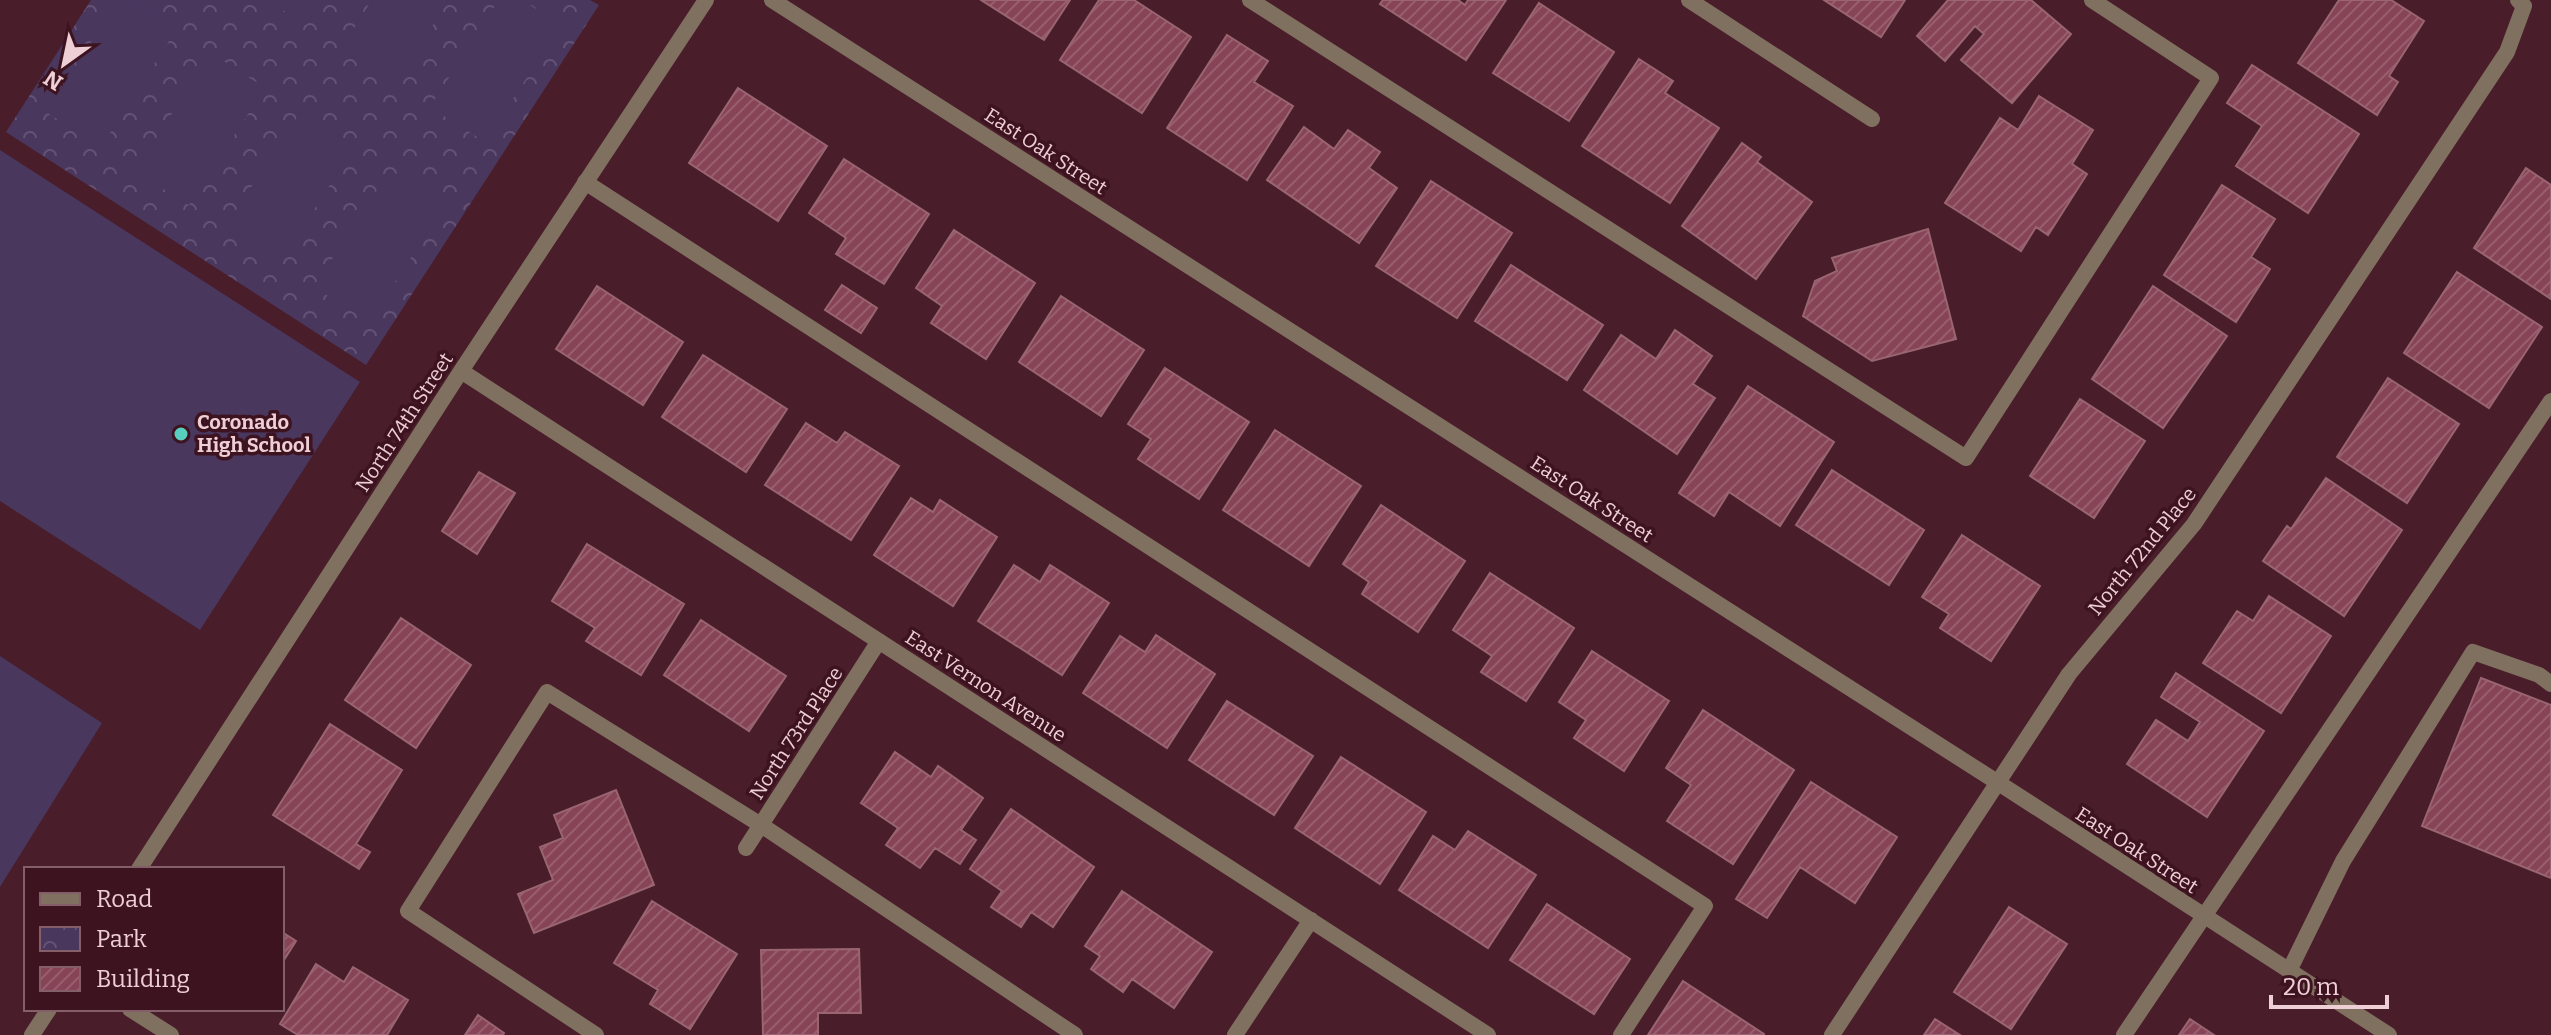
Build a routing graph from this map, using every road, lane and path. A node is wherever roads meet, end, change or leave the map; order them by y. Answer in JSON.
{"nodes":[{"id":1,"x":706,"y":0,"type":"edge"},
{"id":2,"x":772,"y":0,"type":"edge"},
{"id":3,"x":1250,"y":0,"type":"edge"},
{"id":4,"x":1689,"y":0,"type":"edge"},
{"id":5,"x":2092,"y":0,"type":"edge"},
{"id":6,"x":2521,"y":3,"type":"edge"},
{"id":7,"x":1872,"y":119,"type":"dead end"},
{"id":8,"x":585,"y":182,"type":"junction"},
{"id":9,"x":461,"y":371,"type":"junction"},
{"id":10,"x":2551,"y":401,"type":"edge"},
{"id":11,"x":879,"y":641,"type":"junction"},
{"id":12,"x":2551,"y":684,"type":"edge"},
{"id":13,"x":1997,"y":782,"type":"junction"},
{"id":14,"x":761,"y":825,"type":"junction"},
{"id":15,"x":746,"y":848,"type":"dead end"},
{"id":16,"x":140,"y":867,"type":"edge"},
{"id":17,"x":2204,"y":917,"type":"junction"},
{"id":18,"x":1311,"y":920,"type":"junction"},
{"id":19,"x":2289,"y":971,"type":"junction"},
{"id":20,"x":48,"y":1011,"type":"edge"},
{"id":21,"x":133,"y":1011,"type":"edge"},
{"id":22,"x":2385,"y":1034,"type":"edge"},
{"id":23,"x":32,"y":1035,"type":"edge"},
{"id":24,"x":171,"y":1035,"type":"edge"},
{"id":25,"x":596,"y":1035,"type":"edge"},
{"id":26,"x":1075,"y":1035,"type":"edge"},
{"id":27,"x":1235,"y":1035,"type":"edge"},
{"id":28,"x":1488,"y":1035,"type":"edge"},
{"id":29,"x":1621,"y":1035,"type":"edge"},
{"id":30,"x":1832,"y":1035,"type":"edge"},
{"id":31,"x":2124,"y":1035,"type":"edge"}],
"edges":[{"from":1,"to":8,"type":"street","name":"North 74th Street"},
{"from":2,"to":13,"type":"street","name":"East Oak Street"},
{"from":3,"to":5,"type":"street"},
{"from":4,"to":7,"type":"street"},
{"from":6,"to":13,"type":"street","name":"North 72nd Place"},
{"from":8,"to":9,"type":"street","name":"North 74th Street"},
{"from":8,"to":29,"type":"street"},
{"from":9,"to":11,"type":"street","name":"East Vernon Avenue"},
{"from":9,"to":16,"type":"street","name":"North 74th Street"},
{"from":10,"to":17,"type":"street"},
{"from":11,"to":14,"type":"street","name":"North 73rd Place"},
{"from":11,"to":18,"type":"street","name":"East Vernon Avenue"},
{"from":12,"to":19,"type":"street"},
{"from":13,"to":17,"type":"street","name":"East Oak Street"},
{"from":13,"to":30,"type":"street","name":"North 72nd Place"},
{"from":14,"to":15,"type":"street","name":"North 73rd Place"},
{"from":14,"to":25,"type":"street"},
{"from":14,"to":26,"type":"street"},
{"from":17,"to":19,"type":"street","name":"East Oak Street"},
{"from":17,"to":31,"type":"street"},
{"from":18,"to":27,"type":"street"},
{"from":18,"to":28,"type":"street","name":"East Vernon Avenue"},
{"from":19,"to":22,"type":"street","name":"East Oak Street"},
{"from":20,"to":23,"type":"street"},
{"from":21,"to":24,"type":"street"}]}
